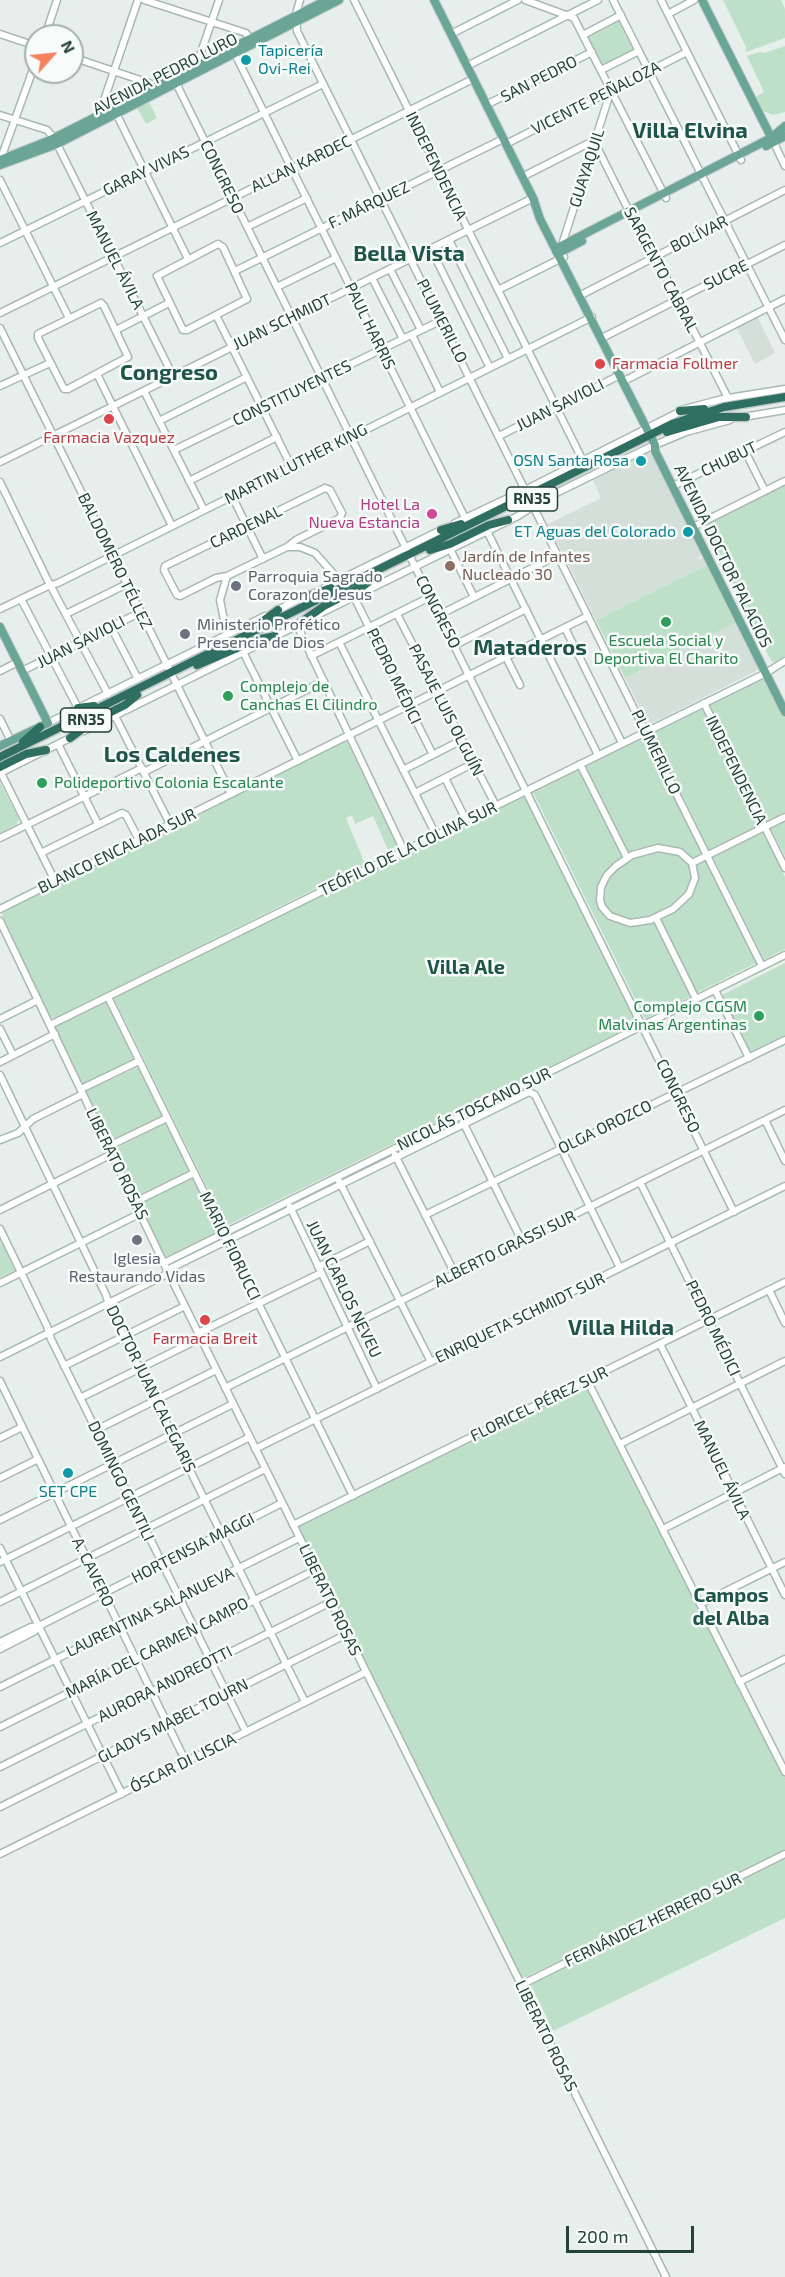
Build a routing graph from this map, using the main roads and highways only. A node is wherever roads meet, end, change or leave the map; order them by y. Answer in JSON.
{"nodes":[{"id":1,"x":327,"y":0,"type":"edge"},
{"id":2,"x":339,"y":0,"type":"edge"},
{"id":3,"x":434,"y":0,"type":"edge"},
{"id":4,"x":702,"y":0,"type":"edge"},
{"id":5,"x":296,"y":20,"type":"junction"},
{"id":6,"x":175,"y":81,"type":"junction"},
{"id":7,"x":115,"y":111,"type":"junction"},
{"id":8,"x":100,"y":115,"type":"junction"},
{"id":9,"x":785,"y":126,"type":"edge"},
{"id":10,"x":785,"y":136,"type":"edge"},
{"id":11,"x":772,"y":140,"type":"junction"},
{"id":12,"x":1,"y":161,"type":"edge"},
{"id":13,"x":561,"y":252,"type":"junction"},
{"id":14,"x":785,"y":397,"type":"edge"},
{"id":15,"x":769,"y":399,"type":"junction"},
{"id":16,"x":785,"y":402,"type":"edge"},
{"id":17,"x":680,"y":411,"type":"road end"},
{"id":18,"x":746,"y":417,"type":"road end"},
{"id":19,"x":667,"y":432,"type":"junction"},
{"id":20,"x":651,"y":437,"type":"junction"},
{"id":21,"x":526,"y":493,"type":"junction"},
{"id":22,"x":508,"y":520,"type":"road end"},
{"id":23,"x":441,"y":530,"type":"road end"},
{"id":24,"x":430,"y":550,"type":"junction"},
{"id":25,"x":411,"y":557,"type":"junction"},
{"id":26,"x":395,"y":562,"type":"junction"},
{"id":27,"x":375,"y":577,"type":"junction"},
{"id":28,"x":303,"y":598,"type":"road end"},
{"id":29,"x":278,"y":610,"type":"road end"},
{"id":30,"x":297,"y":625,"type":"road end"},
{"id":31,"x":0,"y":627,"type":"edge"},
{"id":32,"x":275,"y":636,"type":"road end"},
{"id":33,"x":205,"y":656,"type":"junction"},
{"id":34,"x":197,"y":665,"type":"junction"},
{"id":35,"x":768,"y":671,"type":"junction"},
{"id":36,"x":172,"y":675,"type":"junction"},
{"id":37,"x":139,"y":687,"type":"junction"},
{"id":38,"x":785,"y":700,"type":"edge"},
{"id":39,"x":78,"y":708,"type":"road end"},
{"id":40,"x":785,"y":712,"type":"edge"},
{"id":41,"x":44,"y":725,"type":"junction"},
{"id":42,"x":70,"y":738,"type":"road end"},
{"id":43,"x":0,"y":746,"type":"edge"},
{"id":44,"x":46,"y":750,"type":"road end"},
{"id":45,"x":0,"y":755,"type":"edge"},
{"id":46,"x":0,"y":769,"type":"edge"}],
"edges":[{"from":1,"to":5,"type":"main road","name":"AVENIDA PEDRO LURO"},
{"from":2,"to":5,"type":"main road","name":"AVENIDA PEDRO LURO"},
{"from":3,"to":13,"type":"main road","name":"AVENIDA DOCTOR PALACIOS"},
{"from":4,"to":11,"type":"main road"},
{"from":5,"to":6,"type":"main road","name":"AVENIDA PEDRO LURO"},
{"from":5,"to":6,"type":"main road","name":"AVENIDA PEDRO LURO"},
{"from":6,"to":7,"type":"main road","name":"AVENIDA PEDRO LURO"},
{"from":6,"to":7,"type":"main road","name":"AVENIDA PEDRO LURO"},
{"from":7,"to":8,"type":"main road","name":"AVENIDA PEDRO LURO"},
{"from":7,"to":8,"type":"main road","name":"AVENIDA PEDRO LURO"},
{"from":8,"to":12,"type":"main road","name":"AVENIDA PEDRO LURO"},
{"from":9,"to":11,"type":"main road"},
{"from":10,"to":11,"type":"main road"},
{"from":11,"to":13,"type":"main road"},
{"from":13,"to":20,"type":"main road","name":"AVENIDA DOCTOR PALACIOS"},
{"from":14,"to":15,"type":"highway","number":"RN35"},
{"from":15,"to":17,"type":"highway"},
{"from":15,"to":20,"type":"highway","number":"RN35"},
{"from":16,"to":19,"type":"highway","number":"RN35"},
{"from":18,"to":19,"type":"highway"},
{"from":19,"to":20,"type":"highway","number":"RN35"},
{"from":20,"to":21,"type":"highway","number":"RN35"},
{"from":20,"to":24,"type":"highway","number":"RN35"},
{"from":20,"to":35,"type":"main road","name":"AVENIDA DOCTOR PALACIOS"},
{"from":21,"to":23,"type":"highway"},
{"from":21,"to":25,"type":"highway","number":"RN35"},
{"from":22,"to":24,"type":"highway"},
{"from":24,"to":25,"type":"highway","number":"RN35"},
{"from":25,"to":26,"type":"highway","number":"RN35"},
{"from":25,"to":27,"type":"highway","number":"RN35"},
{"from":26,"to":28,"type":"highway"},
{"from":26,"to":33,"type":"highway","number":"RN35"},
{"from":27,"to":30,"type":"highway"},
{"from":27,"to":34,"type":"highway","number":"RN35"},
{"from":29,"to":33,"type":"highway"},
{"from":31,"to":41,"type":"main road"},
{"from":32,"to":34,"type":"highway"},
{"from":33,"to":36,"type":"highway","number":"RN35"},
{"from":34,"to":36,"type":"highway","number":"RN35"},
{"from":35,"to":38,"type":"main road","name":"AVENIDA DOCTOR PALACIOS"},
{"from":35,"to":40,"type":"main road","name":"AVENIDA DOCTOR PALACIOS"},
{"from":36,"to":37,"type":"highway","number":"RN35"},
{"from":37,"to":39,"type":"highway"},
{"from":37,"to":42,"type":"highway"},
{"from":37,"to":45,"type":"highway","number":"RN35"},
{"from":37,"to":46,"type":"highway","number":"RN35"},
{"from":41,"to":43,"type":"main road"},
{"from":41,"to":45,"type":"highway"},
{"from":44,"to":46,"type":"highway"}]}
